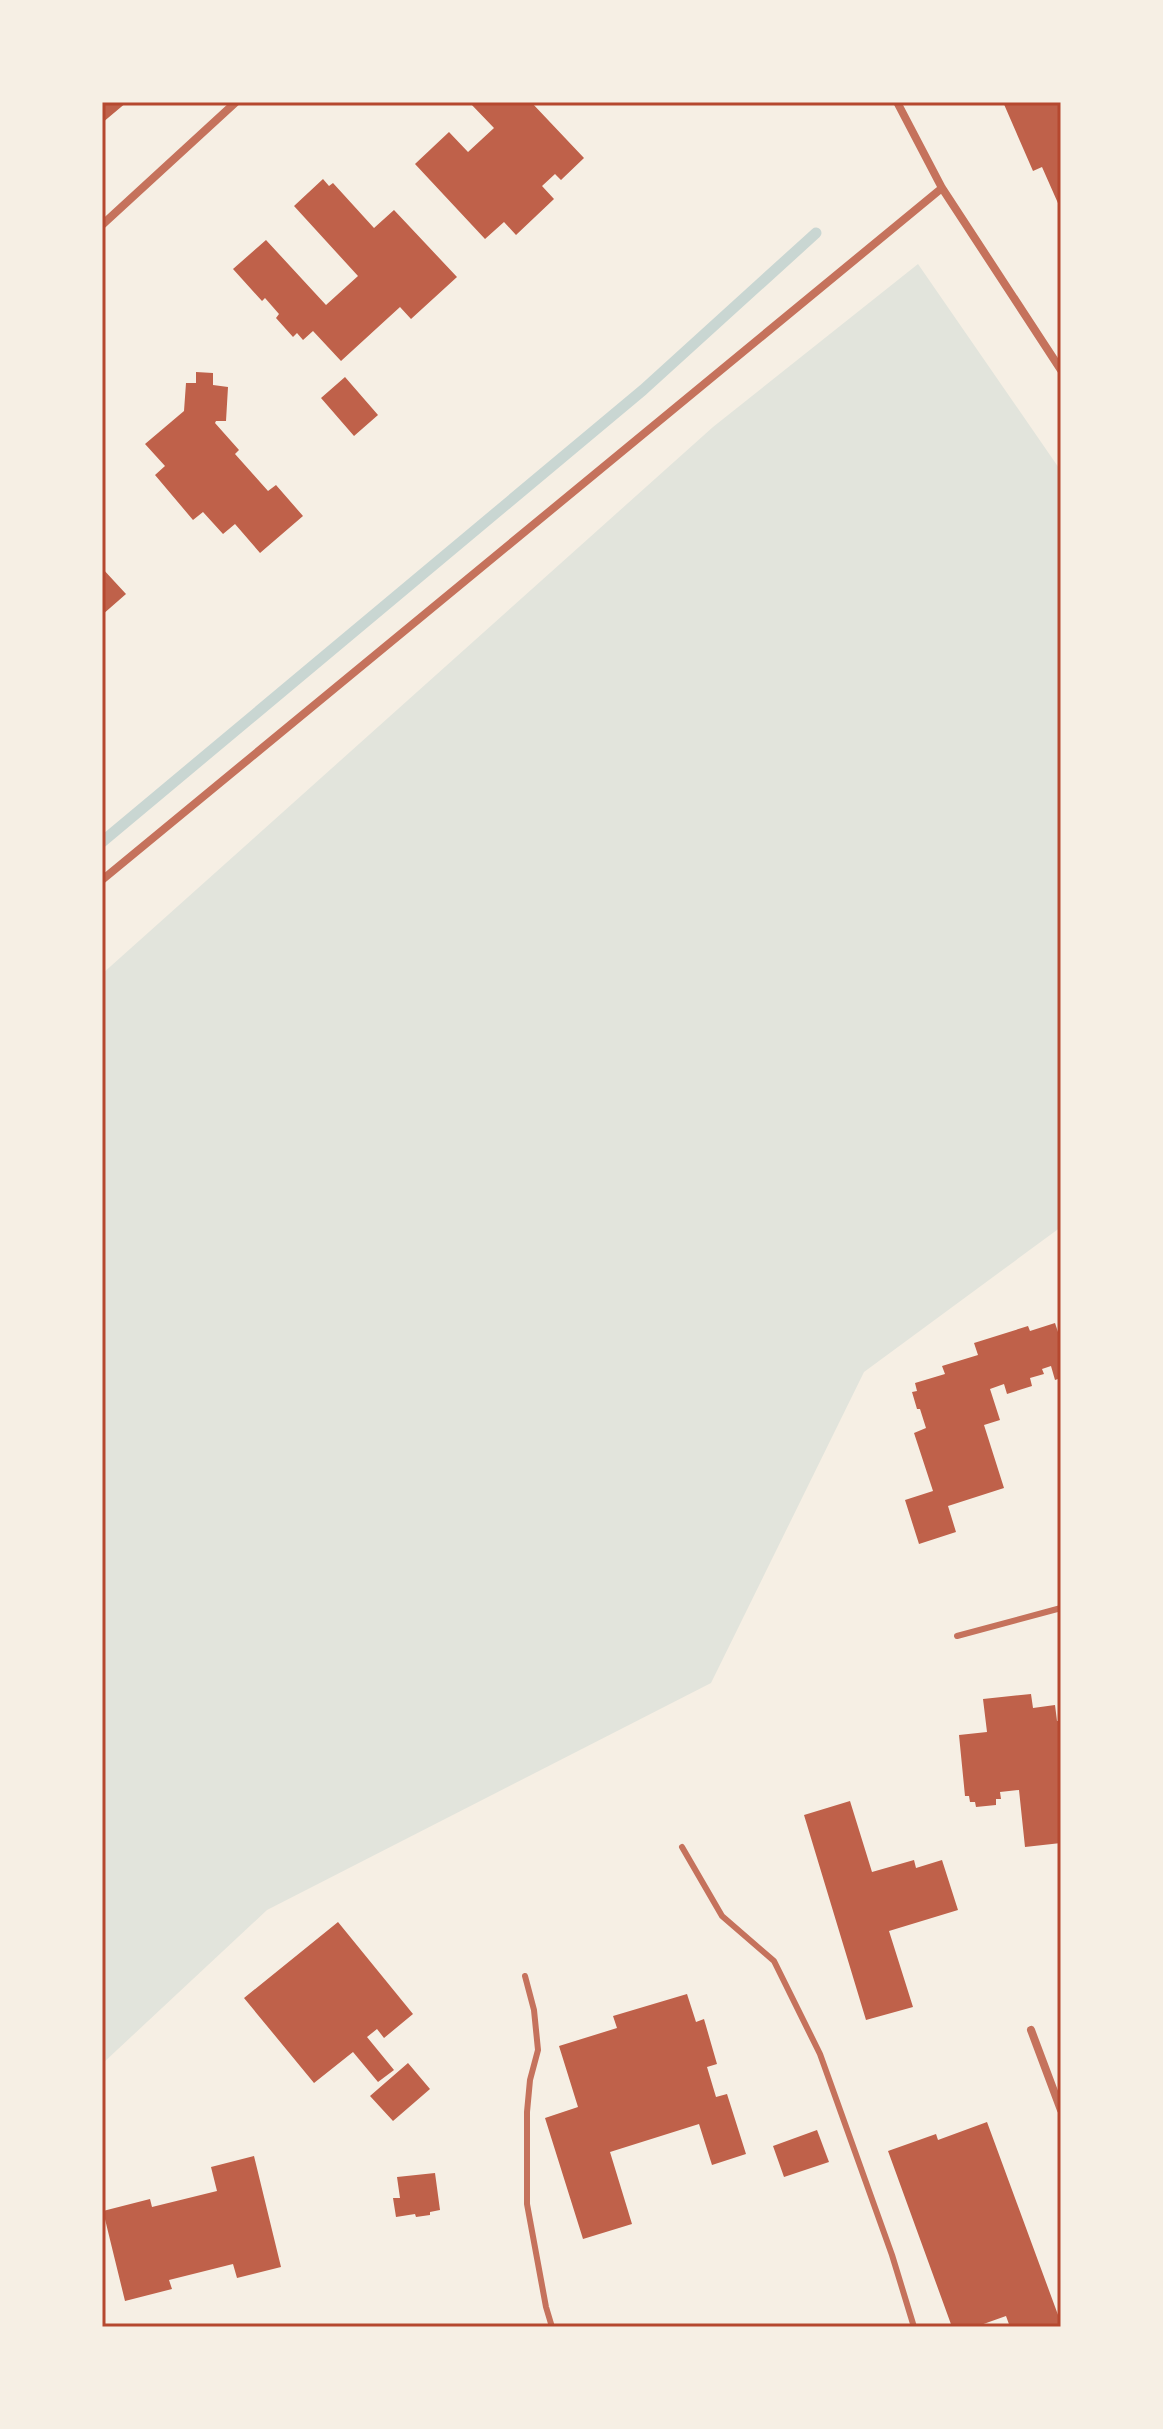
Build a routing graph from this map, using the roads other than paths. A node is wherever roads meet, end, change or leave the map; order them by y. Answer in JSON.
{"nodes":[{"id":1,"x":236,"y":102,"type":"edge"},
{"id":2,"x":897,"y":102,"type":"edge"},
{"id":3,"x":942,"y":188,"type":"junction"},
{"id":4,"x":102,"y":225,"type":"edge"},
{"id":5,"x":1061,"y":370,"type":"edge"},
{"id":6,"x":102,"y":880,"type":"edge"},
{"id":7,"x":1061,"y":1608,"type":"edge"},
{"id":8,"x":957,"y":1636,"type":"dead end"},
{"id":9,"x":682,"y":1847,"type":"dead end"},
{"id":10,"x":525,"y":1976,"type":"dead end"},
{"id":11,"x":1031,"y":2030,"type":"dead end"},
{"id":12,"x":1061,"y":2110,"type":"edge"},
{"id":13,"x":552,"y":2327,"type":"edge"},
{"id":14,"x":914,"y":2327,"type":"edge"}],
"edges":[{"from":1,"to":4,"type":"street"},
{"from":2,"to":3,"type":"street"},
{"from":3,"to":5,"type":"street"},
{"from":3,"to":6,"type":"street"},
{"from":7,"to":8,"type":"lane"},
{"from":9,"to":14,"type":"lane"},
{"from":10,"to":13,"type":"lane"},
{"from":11,"to":12,"type":"street"}]}
